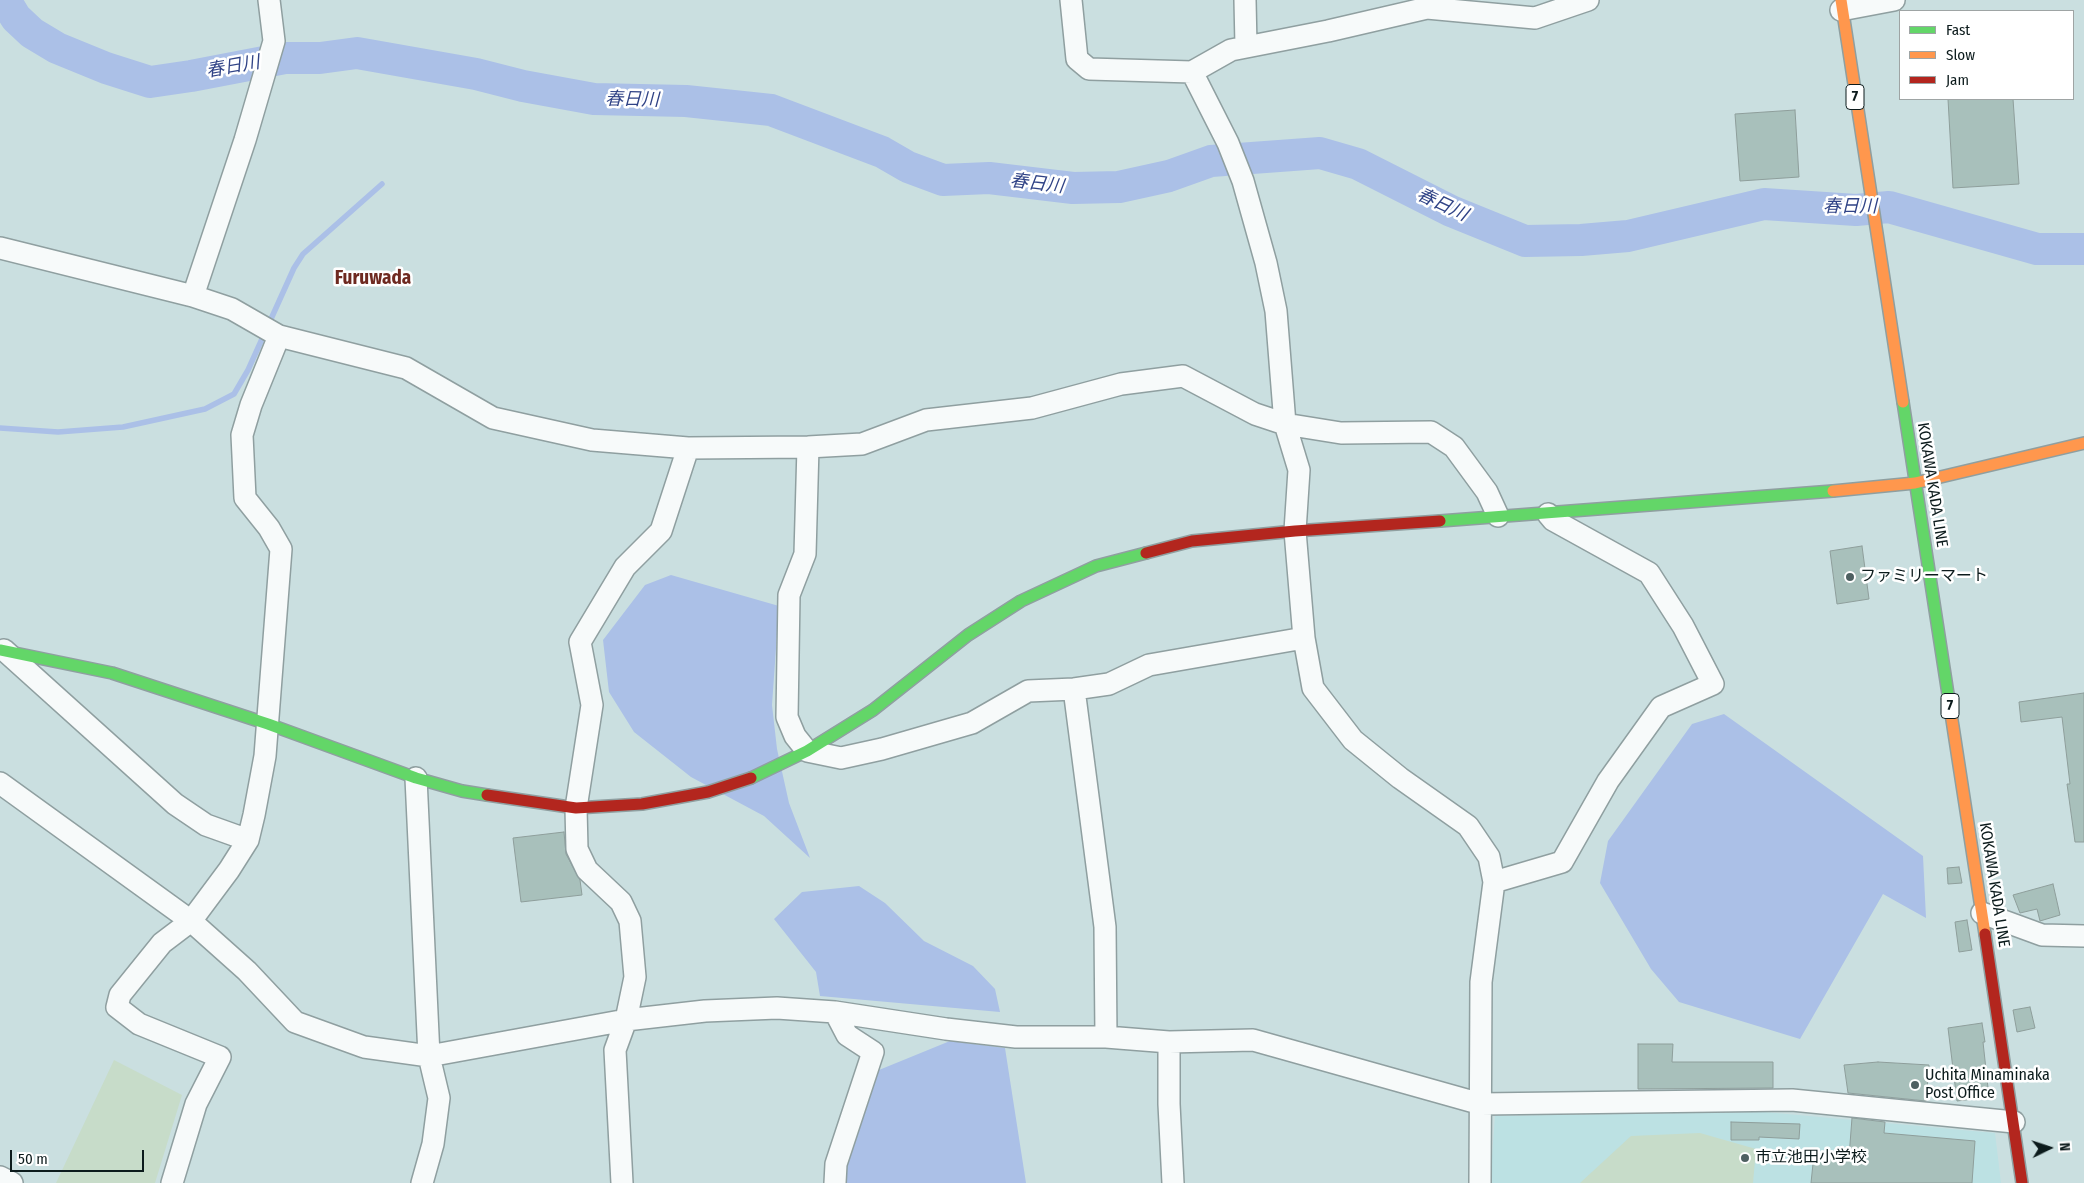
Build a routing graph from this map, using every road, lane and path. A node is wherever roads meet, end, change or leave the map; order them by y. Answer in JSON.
{"nodes":[{"id":1,"x":269,"y":0,"type":"edge"},
{"id":2,"x":1071,"y":0,"type":"edge"},
{"id":3,"x":1245,"y":0,"type":"edge"},
{"id":4,"x":1588,"y":0,"type":"edge"},
{"id":5,"x":1894,"y":0,"type":"edge"},
{"id":6,"x":1841,"y":5,"type":"edge"},
{"id":7,"x":1246,"y":46,"type":"junction"},
{"id":8,"x":1192,"y":72,"type":"junction"},
{"id":9,"x":0,"y":248,"type":"edge"},
{"id":10,"x":193,"y":296,"type":"junction"},
{"id":11,"x":279,"y":336,"type":"junction"},
{"id":12,"x":1285,"y":424,"type":"junction"},
{"id":13,"x":2084,"y":443,"type":"edge"},
{"id":14,"x":808,"y":447,"type":"junction"},
{"id":15,"x":688,"y":448,"type":"junction"},
{"id":16,"x":1915,"y":482,"type":"junction"},
{"id":17,"x":1548,"y":514,"type":"junction"},
{"id":18,"x":1498,"y":516,"type":"junction"},
{"id":19,"x":1295,"y":531,"type":"junction"},
{"id":20,"x":1304,"y":638,"type":"junction"},
{"id":21,"x":2,"y":650,"type":"edge"},
{"id":22,"x":1074,"y":689,"type":"junction"},
{"id":23,"x":268,"y":724,"type":"junction"},
{"id":24,"x":807,"y":751,"type":"junction"},
{"id":25,"x":416,"y":778,"type":"junction"},
{"id":26,"x":0,"y":783,"type":"edge"},
{"id":27,"x":576,"y":808,"type":"junction"},
{"id":28,"x":248,"y":840,"type":"junction"},
{"id":29,"x":1494,"y":882,"type":"junction"},
{"id":30,"x":1982,"y":913,"type":"junction"},
{"id":31,"x":191,"y":921,"type":"junction"},
{"id":32,"x":2084,"y":936,"type":"edge"},
{"id":33,"x":835,"y":1012,"type":"junction"},
{"id":34,"x":626,"y":1020,"type":"junction"},
{"id":35,"x":1106,"y":1037,"type":"junction"},
{"id":36,"x":1169,"y":1042,"type":"junction"},
{"id":37,"x":429,"y":1056,"type":"junction"},
{"id":38,"x":1482,"y":1104,"type":"junction"},
{"id":39,"x":2014,"y":1122,"type":"junction"},
{"id":40,"x":0,"y":1178,"type":"edge"},
{"id":41,"x":12,"y":1183,"type":"edge"},
{"id":42,"x":172,"y":1183,"type":"edge"},
{"id":43,"x":422,"y":1183,"type":"edge"},
{"id":44,"x":622,"y":1183,"type":"edge"},
{"id":45,"x":835,"y":1183,"type":"edge"},
{"id":46,"x":1173,"y":1183,"type":"edge"},
{"id":47,"x":1480,"y":1183,"type":"edge"},
{"id":48,"x":2022,"y":1183,"type":"edge"}],
"edges":[{"from":1,"to":10,"type":"street"},
{"from":2,"to":8,"type":"street"},
{"from":3,"to":7,"type":"street"},
{"from":4,"to":7,"type":"street"},
{"from":5,"to":6,"type":"street"},
{"from":6,"to":16,"type":"street","name":"KOKAWA KADA LINE","number":"7"},
{"from":7,"to":8,"type":"street"},
{"from":8,"to":12,"type":"street"},
{"from":9,"to":10,"type":"street"},
{"from":10,"to":11,"type":"street"},
{"from":11,"to":15,"type":"street"},
{"from":11,"to":23,"type":"street"},
{"from":12,"to":14,"type":"street"},
{"from":12,"to":18,"type":"street"},
{"from":12,"to":19,"type":"street"},
{"from":13,"to":16,"type":"street"},
{"from":14,"to":15,"type":"street"},
{"from":14,"to":24,"type":"street"},
{"from":15,"to":27,"type":"street"},
{"from":16,"to":17,"type":"street"},
{"from":16,"to":30,"type":"street","name":"KOKAWA KADA LINE","number":"7"},
{"from":17,"to":18,"type":"street"},
{"from":17,"to":29,"type":"street"},
{"from":18,"to":19,"type":"street"},
{"from":19,"to":20,"type":"street"},
{"from":19,"to":24,"type":"street"},
{"from":20,"to":22,"type":"street"},
{"from":20,"to":29,"type":"street"},
{"from":21,"to":23,"type":"street"},
{"from":21,"to":28,"type":"street"},
{"from":22,"to":24,"type":"street"},
{"from":22,"to":35,"type":"street"},
{"from":23,"to":25,"type":"street"},
{"from":23,"to":28,"type":"street"},
{"from":24,"to":27,"type":"street"},
{"from":25,"to":27,"type":"street"},
{"from":25,"to":37,"type":"street"},
{"from":26,"to":31,"type":"street"},
{"from":27,"to":34,"type":"street"},
{"from":28,"to":31,"type":"street"},
{"from":29,"to":38,"type":"street"},
{"from":30,"to":32,"type":"street"},
{"from":30,"to":39,"type":"street","name":"KOKAWA KADA LINE","number":"7"},
{"from":31,"to":37,"type":"street"},
{"from":31,"to":42,"type":"street"},
{"from":33,"to":34,"type":"street"},
{"from":33,"to":35,"type":"street"},
{"from":33,"to":45,"type":"street"},
{"from":34,"to":37,"type":"street"},
{"from":34,"to":44,"type":"street"},
{"from":35,"to":36,"type":"street"},
{"from":36,"to":38,"type":"street"},
{"from":36,"to":46,"type":"street"},
{"from":37,"to":43,"type":"street"},
{"from":38,"to":39,"type":"street"},
{"from":38,"to":47,"type":"street"},
{"from":39,"to":48,"type":"street","name":"KOKAWA KADA LINE","number":"7"},
{"from":40,"to":41,"type":"street"}]}
